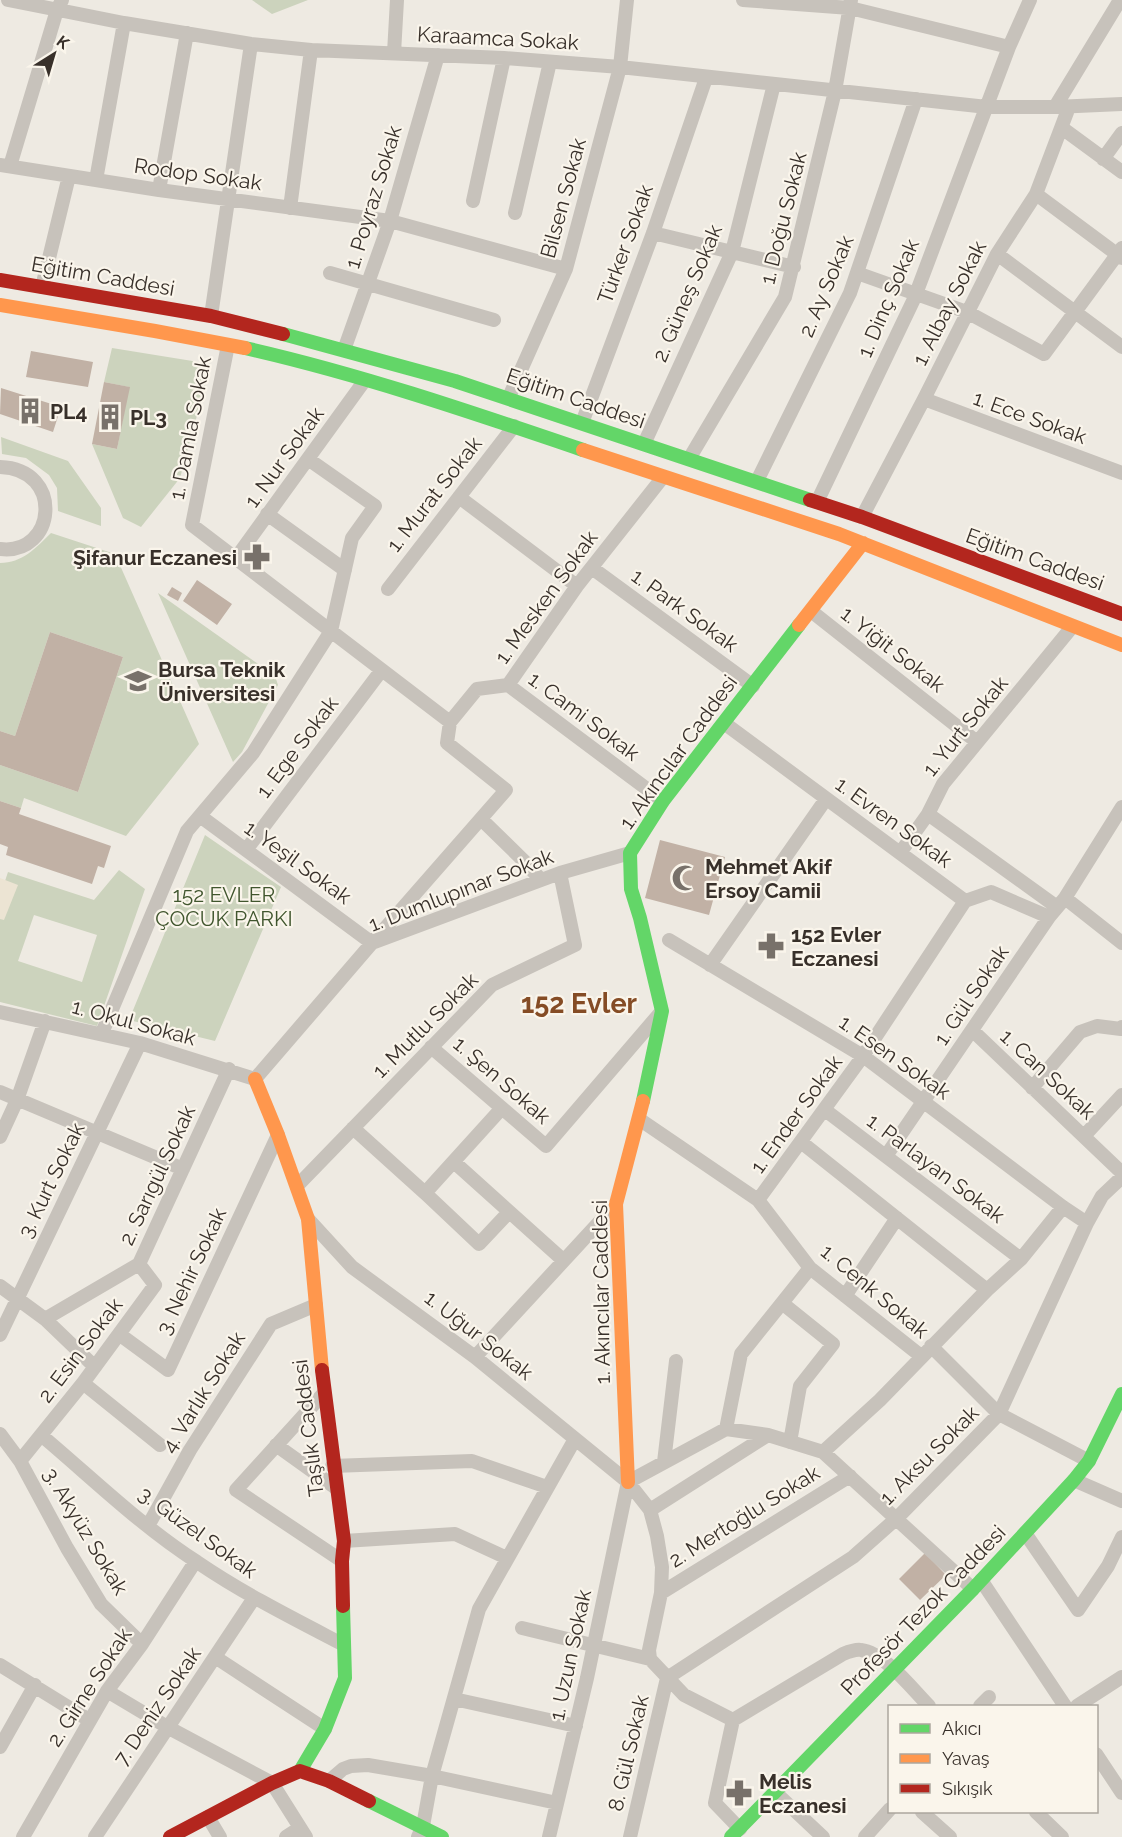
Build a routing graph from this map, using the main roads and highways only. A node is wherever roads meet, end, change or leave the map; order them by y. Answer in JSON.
{"nodes":[{"id":1,"x":0,"y":280,"type":"edge"},
{"id":2,"x":0,"y":305,"type":"edge"},
{"id":3,"x":863,"y":543,"type":"junction"},
{"id":4,"x":1122,"y":614,"type":"edge"},
{"id":5,"x":1122,"y":645,"type":"edge"},
{"id":6,"x":255,"y":1079,"type":"road end"},
{"id":7,"x":1122,"y":1394,"type":"edge"},
{"id":8,"x":1117,"y":1420,"type":"edge"},
{"id":9,"x":628,"y":1482,"type":"road end"},
{"id":10,"x":300,"y":1772,"type":"junction"},
{"id":11,"x":421,"y":1832,"type":"edge"},
{"id":12,"x":736,"y":1833,"type":"edge"},
{"id":13,"x":170,"y":1837,"type":"edge"},
{"id":14,"x":442,"y":1837,"type":"edge"}],
"edges":[{"from":1,"to":4,"type":"main road","name":"Eğitim Caddesi"},
{"from":2,"to":3,"type":"main road"},
{"from":3,"to":5,"type":"main road"},
{"from":3,"to":9,"type":"main road","name":"1. Akıncılar Caddesi"},
{"from":6,"to":10,"type":"main road","name":"Taşlık Caddesi"},
{"from":7,"to":8,"type":"main road","name":"Profesör Tezok Caddesi"},
{"from":8,"to":12,"type":"main road","name":"Profesör Tezok Caddesi"},
{"from":10,"to":11,"type":"main road"},
{"from":10,"to":13,"type":"main road"},
{"from":11,"to":14,"type":"main road"}]}
